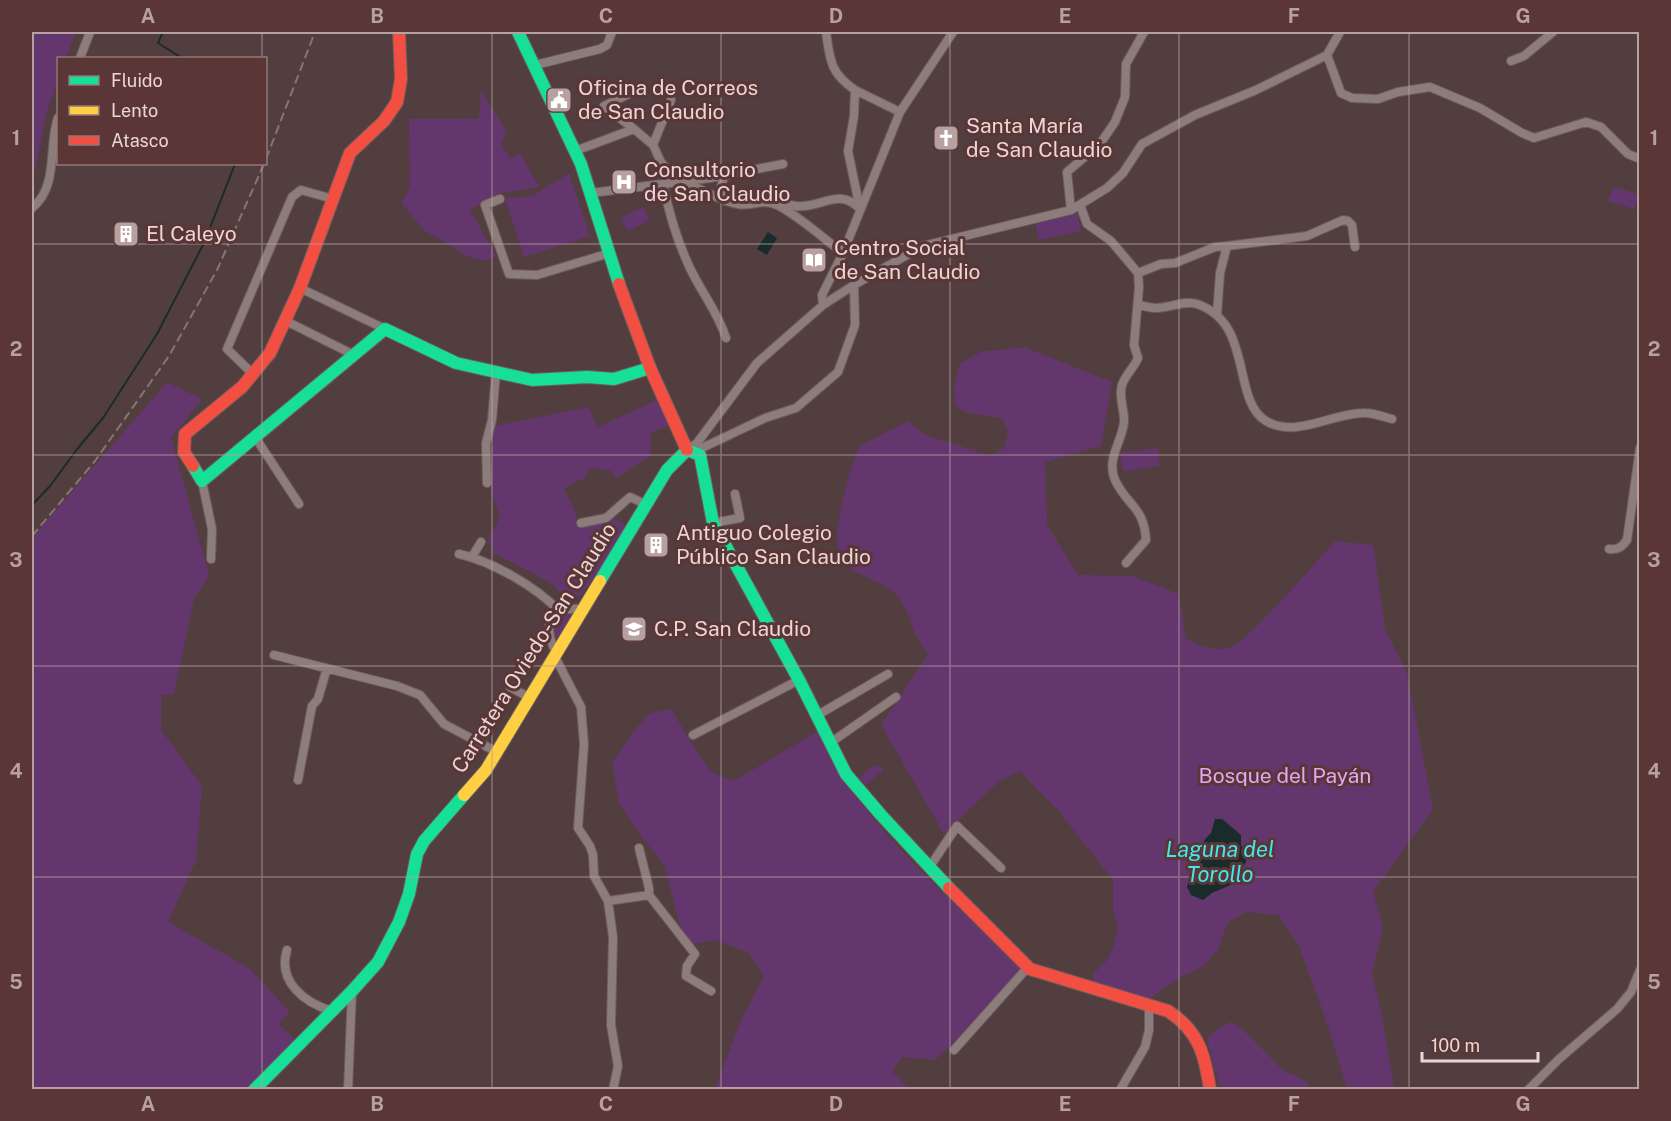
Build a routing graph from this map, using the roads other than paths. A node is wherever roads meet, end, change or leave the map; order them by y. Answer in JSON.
{"nodes":[{"id":1,"x":90,"y":32,"type":"edge"},
{"id":2,"x":399,"y":32,"type":"edge"},
{"id":3,"x":518,"y":32,"type":"edge"},
{"id":4,"x":612,"y":32,"type":"edge"},
{"id":5,"x":826,"y":32,"type":"edge"},
{"id":6,"x":953,"y":32,"type":"edge"},
{"id":7,"x":1144,"y":32,"type":"edge"},
{"id":8,"x":1340,"y":32,"type":"edge"},
{"id":9,"x":1553,"y":32,"type":"edge"},
{"id":10,"x":1328,"y":55,"type":"junction"},
{"id":11,"x":80,"y":57,"type":"edge"},
{"id":12,"x":1511,"y":61,"type":"dead end"},
{"id":13,"x":535,"y":65,"type":"junction"},
{"id":14,"x":855,"y":90,"type":"junction"},
{"id":15,"x":627,"y":95,"type":"dead end"},
{"id":16,"x":670,"y":100,"type":"dead end"},
{"id":17,"x":900,"y":112,"type":"junction"},
{"id":18,"x":57,"y":124,"type":"edge"},
{"id":19,"x":634,"y":129,"type":"junction"},
{"id":20,"x":653,"y":145,"type":"junction"},
{"id":21,"x":575,"y":151,"type":"junction"},
{"id":22,"x":1640,"y":159,"type":"edge"},
{"id":23,"x":783,"y":164,"type":"dead end"},
{"id":24,"x":724,"y":175,"type":"junction"},
{"id":25,"x":710,"y":178,"type":"junction"},
{"id":26,"x":686,"y":180,"type":"junction"},
{"id":27,"x":663,"y":184,"type":"junction"},
{"id":28,"x":706,"y":192,"type":"junction"},
{"id":29,"x":591,"y":193,"type":"junction"},
{"id":30,"x":333,"y":199,"type":"junction"},
{"id":31,"x":500,"y":199,"type":"dead end"},
{"id":32,"x":724,"y":199,"type":"junction"},
{"id":33,"x":762,"y":201,"type":"junction"},
{"id":34,"x":1080,"y":205,"type":"junction"},
{"id":35,"x":32,"y":208,"type":"edge"},
{"id":36,"x":860,"y":210,"type":"junction"},
{"id":37,"x":1071,"y":210,"type":"junction"},
{"id":38,"x":1227,"y":246,"type":"junction"},
{"id":39,"x":1355,"y":247,"type":"dead end"},
{"id":40,"x":610,"y":253,"type":"junction"},
{"id":41,"x":843,"y":253,"type":"junction"},
{"id":42,"x":1138,"y":273,"type":"junction"},
{"id":43,"x":854,"y":285,"type":"junction"},
{"id":44,"x":300,"y":288,"type":"junction"},
{"id":45,"x":823,"y":305,"type":"junction"},
{"id":46,"x":1138,"y":305,"type":"junction"},
{"id":47,"x":1217,"y":315,"type":"junction"},
{"id":48,"x":286,"y":321,"type":"junction"},
{"id":49,"x":385,"y":329,"type":"junction"},
{"id":50,"x":726,"y":339,"type":"dead end"},
{"id":51,"x":354,"y":355,"type":"junction"},
{"id":52,"x":650,"y":368,"type":"junction"},
{"id":53,"x":496,"y":372,"type":"junction"},
{"id":54,"x":253,"y":374,"type":"junction"},
{"id":55,"x":1392,"y":419,"type":"dead end"},
{"id":56,"x":255,"y":437,"type":"junction"},
{"id":57,"x":1640,"y":448,"type":"edge"},
{"id":58,"x":688,"y":449,"type":"junction"},
{"id":59,"x":202,"y":481,"type":"junction"},
{"id":60,"x":488,"y":483,"type":"dead end"},
{"id":61,"x":735,"y":494,"type":"dead end"},
{"id":62,"x":299,"y":504,"type":"dead end"},
{"id":63,"x":645,"y":504,"type":"junction"},
{"id":64,"x":713,"y":523,"type":"junction"},
{"id":65,"x":580,"y":524,"type":"dead end"},
{"id":66,"x":481,"y":542,"type":"dead end"},
{"id":67,"x":1609,"y":549,"type":"dead end"},
{"id":68,"x":459,"y":554,"type":"dead end"},
{"id":69,"x":472,"y":557,"type":"junction"},
{"id":70,"x":211,"y":559,"type":"dead end"},
{"id":71,"x":1126,"y":563,"type":"dead end"},
{"id":72,"x":582,"y":609,"type":"junction"},
{"id":73,"x":559,"y":611,"type":"junction"},
{"id":74,"x":274,"y":655,"type":"dead end"},
{"id":75,"x":556,"y":656,"type":"junction"},
{"id":76,"x":327,"y":668,"type":"junction"},
{"id":77,"x":888,"y":674,"type":"dead end"},
{"id":78,"x":799,"y":680,"type":"junction"},
{"id":79,"x":510,"y":687,"type":"dead end"},
{"id":80,"x":896,"y":697,"type":"dead end"},
{"id":81,"x":530,"y":698,"type":"junction"},
{"id":82,"x":816,"y":716,"type":"junction"},
{"id":83,"x":693,"y":735,"type":"dead end"},
{"id":84,"x":830,"y":743,"type":"junction"},
{"id":85,"x":497,"y":752,"type":"junction"},
{"id":86,"x":298,"y":780,"type":"dead end"},
{"id":87,"x":639,"y":848,"type":"dead end"},
{"id":88,"x":929,"y":868,"type":"junction"},
{"id":89,"x":1001,"y":868,"type":"dead end"},
{"id":90,"x":649,"y":895,"type":"junction"},
{"id":91,"x":608,"y":901,"type":"junction"},
{"id":92,"x":286,"y":950,"type":"dead end"},
{"id":93,"x":1028,"y":967,"type":"junction"},
{"id":94,"x":1640,"y":970,"type":"edge"},
{"id":95,"x":352,"y":991,"type":"junction"},
{"id":96,"x":711,"y":992,"type":"dead end"},
{"id":97,"x":1149,"y":1005,"type":"junction"},
{"id":98,"x":332,"y":1011,"type":"junction"},
{"id":99,"x":954,"y":1050,"type":"dead end"},
{"id":100,"x":254,"y":1089,"type":"edge"},
{"id":101,"x":348,"y":1089,"type":"edge"},
{"id":102,"x":613,"y":1089,"type":"edge"},
{"id":103,"x":1120,"y":1089,"type":"edge"},
{"id":104,"x":1210,"y":1089,"type":"edge"},
{"id":105,"x":1528,"y":1089,"type":"edge"}],
"edges":[{"from":1,"to":11,"type":"street"},
{"from":2,"to":30,"type":"street"},
{"from":3,"to":13,"type":"street"},
{"from":4,"to":13,"type":"street"},
{"from":5,"to":14,"type":"street"},
{"from":6,"to":17,"type":"street"},
{"from":7,"to":37,"type":"street"},
{"from":8,"to":10,"type":"street"},
{"from":9,"to":12,"type":"street"},
{"from":10,"to":22,"type":"street"},
{"from":10,"to":34,"type":"street"},
{"from":13,"to":21,"type":"street"},
{"from":14,"to":17,"type":"street"},
{"from":14,"to":36,"type":"street"},
{"from":15,"to":19,"type":"street"},
{"from":16,"to":20,"type":"street"},
{"from":17,"to":36,"type":"street"},
{"from":18,"to":35,"type":"street"},
{"from":19,"to":20,"type":"street"},
{"from":19,"to":21,"type":"street"},
{"from":20,"to":26,"type":"street"},
{"from":21,"to":29,"type":"street"},
{"from":23,"to":24,"type":"street"},
{"from":24,"to":25,"type":"street"},
{"from":24,"to":32,"type":"street"},
{"from":25,"to":26,"type":"street"},
{"from":25,"to":28,"type":"street"},
{"from":25,"to":32,"type":"street"},
{"from":26,"to":27,"type":"street"},
{"from":26,"to":28,"type":"street"},
{"from":27,"to":29,"type":"street"},
{"from":27,"to":50,"type":"street"},
{"from":28,"to":32,"type":"street"},
{"from":29,"to":40,"type":"street"},
{"from":30,"to":44,"type":"street"},
{"from":30,"to":54,"type":"street"},
{"from":31,"to":40,"type":"street"},
{"from":32,"to":33,"type":"street"},
{"from":33,"to":36,"type":"street"},
{"from":33,"to":41,"type":"street"},
{"from":34,"to":37,"type":"street"},
{"from":34,"to":42,"type":"street"},
{"from":36,"to":41,"type":"street"},
{"from":37,"to":43,"type":"street"},
{"from":38,"to":39,"type":"street"},
{"from":38,"to":42,"type":"street"},
{"from":38,"to":47,"type":"street"},
{"from":40,"to":52,"type":"street"},
{"from":41,"to":45,"type":"street"},
{"from":42,"to":46,"type":"street"},
{"from":43,"to":45,"type":"street"},
{"from":43,"to":58,"type":"street"},
{"from":44,"to":48,"type":"street"},
{"from":44,"to":49,"type":"street"},
{"from":45,"to":58,"type":"street"},
{"from":46,"to":47,"type":"street"},
{"from":46,"to":71,"type":"street"},
{"from":47,"to":55,"type":"street"},
{"from":48,"to":51,"type":"street"},
{"from":48,"to":54,"type":"street"},
{"from":49,"to":51,"type":"street"},
{"from":49,"to":53,"type":"street"},
{"from":51,"to":56,"type":"street"},
{"from":52,"to":53,"type":"street"},
{"from":52,"to":58,"type":"street"},
{"from":53,"to":60,"type":"street"},
{"from":54,"to":59,"type":"street"},
{"from":56,"to":59,"type":"street"},
{"from":56,"to":62,"type":"street"},
{"from":57,"to":67,"type":"street"},
{"from":58,"to":63,"type":"street","name":"Carretera Oviedo-San Claudio"},
{"from":58,"to":64,"type":"street"},
{"from":59,"to":70,"type":"street"},
{"from":61,"to":64,"type":"street"},
{"from":63,"to":65,"type":"street"},
{"from":63,"to":72,"type":"street","name":"Carretera Oviedo-San Claudio"},
{"from":64,"to":78,"type":"street"},
{"from":66,"to":69,"type":"street"},
{"from":68,"to":69,"type":"street"},
{"from":69,"to":73,"type":"street"},
{"from":72,"to":73,"type":"street"},
{"from":72,"to":75,"type":"street","name":"Carretera Oviedo-San Claudio"},
{"from":73,"to":75,"type":"street"},
{"from":74,"to":76,"type":"street"},
{"from":75,"to":81,"type":"street","name":"Carretera Oviedo-San Claudio"},
{"from":75,"to":91,"type":"street"},
{"from":76,"to":85,"type":"street"},
{"from":76,"to":86,"type":"street"},
{"from":77,"to":82,"type":"street"},
{"from":78,"to":82,"type":"street"},
{"from":78,"to":83,"type":"street"},
{"from":79,"to":81,"type":"street"},
{"from":80,"to":84,"type":"street"},
{"from":81,"to":85,"type":"street","name":"Carretera Oviedo-San Claudio"},
{"from":82,"to":84,"type":"street"},
{"from":84,"to":88,"type":"street"},
{"from":85,"to":95,"type":"street","name":"Carretera Oviedo-San Claudio"},
{"from":87,"to":90,"type":"street"},
{"from":88,"to":89,"type":"street"},
{"from":88,"to":93,"type":"street"},
{"from":90,"to":91,"type":"street"},
{"from":90,"to":96,"type":"street"},
{"from":91,"to":102,"type":"street"},
{"from":92,"to":98,"type":"street"},
{"from":93,"to":97,"type":"street"},
{"from":93,"to":99,"type":"street"},
{"from":94,"to":105,"type":"street"},
{"from":95,"to":98,"type":"street","name":"Carretera Oviedo-San Claudio"},
{"from":95,"to":101,"type":"street"},
{"from":97,"to":103,"type":"street"},
{"from":97,"to":104,"type":"street"},
{"from":98,"to":100,"type":"street","name":"Carretera Oviedo-San Claudio"}]}
